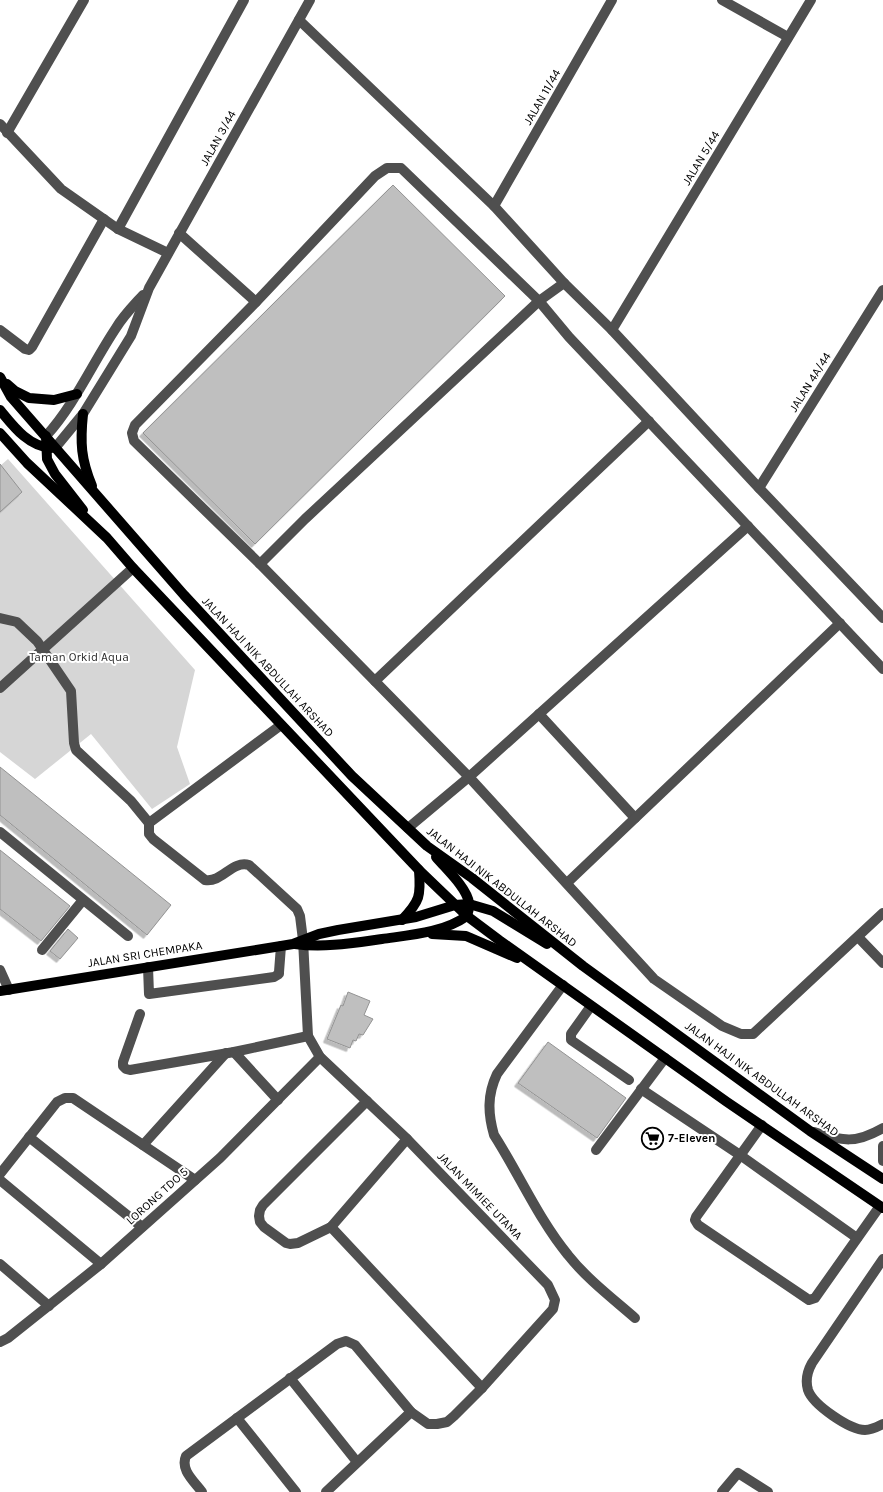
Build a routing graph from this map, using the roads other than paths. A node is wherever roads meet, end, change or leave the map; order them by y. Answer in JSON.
{"nodes":[{"id":1,"x":84,"y":0,"type":"edge"},
{"id":2,"x":244,"y":0,"type":"edge"},
{"id":3,"x":310,"y":0,"type":"edge"},
{"id":4,"x":612,"y":0,"type":"edge"},
{"id":5,"x":722,"y":0,"type":"edge"},
{"id":6,"x":811,"y":0,"type":"edge"},
{"id":7,"x":299,"y":20,"type":"junction"},
{"id":8,"x":788,"y":37,"type":"junction"},
{"id":9,"x":0,"y":124,"type":"edge"},
{"id":10,"x":7,"y":133,"type":"junction"},
{"id":11,"x":494,"y":206,"type":"junction"},
{"id":12,"x":104,"y":219,"type":"junction"},
{"id":13,"x":118,"y":229,"type":"junction"},
{"id":14,"x":179,"y":233,"type":"junction"},
{"id":15,"x":168,"y":253,"type":"junction"},
{"id":16,"x":564,"y":283,"type":"junction"},
{"id":17,"x":149,"y":288,"type":"junction"},
{"id":18,"x":883,"y":290,"type":"edge"},
{"id":19,"x":538,"y":301,"type":"junction"},
{"id":20,"x":256,"y":302,"type":"junction"},
{"id":21,"x":0,"y":330,"type":"edge"},
{"id":22,"x":612,"y":330,"type":"junction"},
{"id":23,"x":1,"y":377,"type":"edge"},
{"id":24,"x":77,"y":394,"type":"junction"},
{"id":25,"x":0,"y":410,"type":"edge"},
{"id":26,"x":83,"y":414,"type":"junction"},
{"id":27,"x":649,"y":421,"type":"junction"},
{"id":28,"x":46,"y":436,"type":"junction"},
{"id":29,"x":1,"y":437,"type":"edge"},
{"id":30,"x":50,"y":448,"type":"junction"},
{"id":31,"x":759,"y":488,"type":"junction"},
{"id":32,"x":95,"y":494,"type":"junction"},
{"id":33,"x":748,"y":526,"type":"junction"},
{"id":34,"x":97,"y":530,"type":"junction"},
{"id":35,"x":260,"y":564,"type":"junction"},
{"id":36,"x":133,"y":568,"type":"junction"},
{"id":37,"x":0,"y":618,"type":"edge"},
{"id":38,"x":883,"y":618,"type":"edge"},
{"id":39,"x":840,"y":623,"type":"junction"},
{"id":40,"x":42,"y":648,"type":"junction"},
{"id":41,"x":883,"y":669,"type":"edge"},
{"id":42,"x":375,"y":681,"type":"junction"},
{"id":43,"x":0,"y":688,"type":"edge"},
{"id":44,"x":539,"y":714,"type":"junction"},
{"id":45,"x":281,"y":725,"type":"junction"},
{"id":46,"x":469,"y":777,"type":"junction"},
{"id":47,"x":635,"y":818,"type":"junction"},
{"id":48,"x":149,"y":823,"type":"junction"},
{"id":49,"x":408,"y":828,"type":"junction"},
{"id":50,"x":0,"y":832,"type":"edge"},
{"id":51,"x":427,"y":846,"type":"junction"},
{"id":52,"x":419,"y":870,"type":"junction"},
{"id":53,"x":567,"y":883,"type":"junction"},
{"id":54,"x":83,"y":900,"type":"junction"},
{"id":55,"x":469,"y":904,"type":"junction"},
{"id":56,"x":455,"y":905,"type":"junction"},
{"id":57,"x":883,"y":914,"type":"edge"},
{"id":58,"x":467,"y":916,"type":"junction"},
{"id":59,"x":402,"y":920,"type":"junction"},
{"id":60,"x":418,"y":934,"type":"junction"},
{"id":61,"x":128,"y":936,"type":"dead end"},
{"id":62,"x":858,"y":937,"type":"junction"},
{"id":63,"x":300,"y":943,"type":"junction"},
{"id":64,"x":281,"y":946,"type":"junction"},
{"id":65,"x":42,"y":950,"type":"dead end"},
{"id":66,"x":883,"y":963,"type":"edge"},
{"id":67,"x":583,"y":966,"type":"junction"},
{"id":68,"x":148,"y":967,"type":"junction"},
{"id":69,"x":538,"y":968,"type":"junction"},
{"id":70,"x":0,"y":970,"type":"edge"},
{"id":71,"x":563,"y":985,"type":"junction"},
{"id":72,"x":4,"y":990,"type":"edge"},
{"id":73,"x":591,"y":1006,"type":"junction"},
{"id":74,"x":140,"y":1014,"type":"dead end"},
{"id":75,"x":308,"y":1036,"type":"junction"},
{"id":76,"x":230,"y":1052,"type":"junction"},
{"id":77,"x":320,"y":1057,"type":"junction"},
{"id":78,"x":664,"y":1058,"type":"junction"},
{"id":79,"x":629,"y":1080,"type":"dead end"},
{"id":80,"x":641,"y":1089,"type":"junction"},
{"id":81,"x":278,"y":1100,"type":"junction"},
{"id":82,"x":367,"y":1101,"type":"junction"},
{"id":83,"x":762,"y":1125,"type":"junction"},
{"id":84,"x":883,"y":1128,"type":"edge"},
{"id":85,"x":810,"y":1131,"type":"junction"},
{"id":86,"x":30,"y":1137,"type":"junction"},
{"id":87,"x":408,"y":1139,"type":"junction"},
{"id":88,"x":143,"y":1145,"type":"junction"},
{"id":89,"x":883,"y":1146,"type":"edge"},
{"id":90,"x":596,"y":1150,"type":"dead end"},
{"id":91,"x":740,"y":1155,"type":"junction"},
{"id":92,"x":883,"y":1161,"type":"edge"},
{"id":93,"x":0,"y":1174,"type":"edge"},
{"id":94,"x":883,"y":1179,"type":"edge"},
{"id":95,"x":0,"y":1180,"type":"edge"},
{"id":96,"x":195,"y":1180,"type":"junction"},
{"id":97,"x":882,"y":1207,"type":"edge"},
{"id":98,"x":331,"y":1226,"type":"junction"},
{"id":99,"x":142,"y":1227,"type":"junction"},
{"id":100,"x":857,"y":1238,"type":"junction"},
{"id":101,"x":882,"y":1263,"type":"edge"},
{"id":102,"x":0,"y":1264,"type":"edge"},
{"id":103,"x":101,"y":1264,"type":"junction"},
{"id":104,"x":49,"y":1306,"type":"junction"},
{"id":105,"x":635,"y":1318,"type":"dead end"},
{"id":106,"x":2,"y":1339,"type":"edge"},
{"id":107,"x":290,"y":1378,"type":"junction"},
{"id":108,"x":482,"y":1388,"type":"junction"},
{"id":109,"x":411,"y":1412,"type":"junction"},
{"id":110,"x":236,"y":1418,"type":"junction"},
{"id":111,"x":883,"y":1424,"type":"edge"},
{"id":112,"x":357,"y":1462,"type":"junction"},
{"id":113,"x":202,"y":1492,"type":"edge"},
{"id":114,"x":296,"y":1492,"type":"edge"},
{"id":115,"x":326,"y":1492,"type":"edge"},
{"id":116,"x":722,"y":1492,"type":"edge"},
{"id":117,"x":768,"y":1492,"type":"edge"}],
"edges":[{"from":1,"to":10,"type":"street"},
{"from":2,"to":13,"type":"street"},
{"from":3,"to":7,"type":"street","name":"JALAN 3/44"},
{"from":4,"to":11,"type":"street","name":"JALAN 11/44"},
{"from":5,"to":8,"type":"street"},
{"from":6,"to":8,"type":"street","name":"JALAN 5/44"},
{"from":7,"to":11,"type":"street"},
{"from":7,"to":14,"type":"street","name":"JALAN 3/44"},
{"from":8,"to":22,"type":"street","name":"JALAN 5/44"},
{"from":9,"to":10,"type":"street"},
{"from":10,"to":12,"type":"street"},
{"from":11,"to":16,"type":"street"},
{"from":12,"to":13,"type":"street"},
{"from":12,"to":21,"type":"street"},
{"from":13,"to":15,"type":"street"},
{"from":14,"to":15,"type":"street","name":"JALAN 3/44"},
{"from":14,"to":20,"type":"street"},
{"from":15,"to":17,"type":"street","name":"JALAN 3/44"},
{"from":16,"to":19,"type":"street"},
{"from":16,"to":22,"type":"street"},
{"from":17,"to":24,"type":"street","name":"JALAN 3/44"},
{"from":17,"to":26,"type":"street","name":"JALAN 3/44"},
{"from":18,"to":31,"type":"street","name":"JALAN 4A/44"},
{"from":19,"to":20,"type":"street"},
{"from":19,"to":27,"type":"street"},
{"from":19,"to":35,"type":"street"},
{"from":20,"to":35,"type":"street"},
{"from":22,"to":31,"type":"street"},
{"from":23,"to":24,"type":"main road"},
{"from":23,"to":28,"type":"main road"},
{"from":24,"to":28,"type":"street","name":"JALAN 3/44"},
{"from":25,"to":30,"type":"main road"},
{"from":26,"to":30,"type":"street","name":"JALAN 3/44"},
{"from":26,"to":32,"type":"main road"},
{"from":27,"to":33,"type":"street"},
{"from":27,"to":42,"type":"street"},
{"from":28,"to":30,"type":"main road"},
{"from":29,"to":34,"type":"main road"},
{"from":30,"to":32,"type":"main road","name":"JALAN HAJI NIK ABDULLAH ARSHAD"},
{"from":30,"to":34,"type":"main road"},
{"from":31,"to":38,"type":"street"},
{"from":32,"to":49,"type":"main road","name":"JALAN HAJI NIK ABDULLAH ARSHAD"},
{"from":33,"to":39,"type":"street"},
{"from":33,"to":44,"type":"street"},
{"from":34,"to":36,"type":"main road"},
{"from":35,"to":42,"type":"street"},
{"from":36,"to":40,"type":"street"},
{"from":36,"to":45,"type":"main road"},
{"from":37,"to":40,"type":"street"},
{"from":39,"to":41,"type":"street"},
{"from":39,"to":47,"type":"street"},
{"from":40,"to":43,"type":"street"},
{"from":40,"to":48,"type":"street"},
{"from":42,"to":46,"type":"street"},
{"from":44,"to":46,"type":"street"},
{"from":44,"to":47,"type":"street"},
{"from":45,"to":48,"type":"street"},
{"from":45,"to":52,"type":"main road"},
{"from":46,"to":49,"type":"street"},
{"from":46,"to":53,"type":"street"},
{"from":47,"to":53,"type":"street"},
{"from":48,"to":63,"type":"street","name":"JALAN MIMIEE UTAMA"},
{"from":49,"to":51,"type":"main road","name":"JALAN HAJI NIK ABDULLAH ARSHAD"},
{"from":50,"to":54,"type":"street"},
{"from":51,"to":55,"type":"main road"},
{"from":51,"to":67,"type":"main road","name":"JALAN HAJI NIK ABDULLAH ARSHAD"},
{"from":52,"to":56,"type":"main road"},
{"from":52,"to":59,"type":"main road"},
{"from":53,"to":62,"type":"street"},
{"from":54,"to":61,"type":"street"},
{"from":54,"to":65,"type":"street"},
{"from":55,"to":56,"type":"main road"},
{"from":55,"to":58,"type":"main road"},
{"from":55,"to":67,"type":"main road"},
{"from":56,"to":58,"type":"main road"},
{"from":56,"to":59,"type":"main road"},
{"from":57,"to":62,"type":"street"},
{"from":58,"to":60,"type":"main road"},
{"from":58,"to":69,"type":"main road"},
{"from":59,"to":63,"type":"main road"},
{"from":60,"to":63,"type":"main road"},
{"from":60,"to":69,"type":"main road"},
{"from":62,"to":66,"type":"street"},
{"from":63,"to":64,"type":"main road","name":"JALAN SRI CHEMPAKA"},
{"from":63,"to":75,"type":"street","name":"JALAN MIMIEE UTAMA"},
{"from":64,"to":68,"type":"main road","name":"JALAN SRI CHEMPAKA"},
{"from":64,"to":68,"type":"street"},
{"from":67,"to":85,"type":"main road","name":"JALAN HAJI NIK ABDULLAH ARSHAD"},
{"from":68,"to":72,"type":"main road","name":"JALAN SRI CHEMPAKA"},
{"from":69,"to":71,"type":"main road"},
{"from":70,"to":72,"type":"street"},
{"from":71,"to":73,"type":"main road"},
{"from":71,"to":105,"type":"street"},
{"from":73,"to":78,"type":"main road"},
{"from":73,"to":79,"type":"street"},
{"from":74,"to":76,"type":"street"},
{"from":75,"to":76,"type":"street"},
{"from":75,"to":77,"type":"street","name":"JALAN MIMIEE UTAMA"},
{"from":76,"to":81,"type":"street"},
{"from":76,"to":88,"type":"street"},
{"from":77,"to":81,"type":"street","name":"LORONG TDO 5"},
{"from":77,"to":82,"type":"street","name":"JALAN MIMIEE UTAMA"},
{"from":78,"to":80,"type":"street"},
{"from":78,"to":83,"type":"main road"},
{"from":80,"to":90,"type":"street"},
{"from":80,"to":91,"type":"street"},
{"from":81,"to":96,"type":"street","name":"LORONG TDO 5"},
{"from":82,"to":87,"type":"street","name":"JALAN MIMIEE UTAMA"},
{"from":82,"to":98,"type":"street"},
{"from":83,"to":91,"type":"street"},
{"from":83,"to":97,"type":"main road"},
{"from":84,"to":85,"type":"street"},
{"from":85,"to":94,"type":"main road","name":"JALAN HAJI NIK ABDULLAH ARSHAD"},
{"from":86,"to":88,"type":"street"},
{"from":86,"to":93,"type":"street"},
{"from":86,"to":99,"type":"street"},
{"from":87,"to":98,"type":"street"},
{"from":87,"to":108,"type":"street","name":"JALAN MIMIEE UTAMA"},
{"from":88,"to":96,"type":"street"},
{"from":89,"to":92,"type":"street"},
{"from":91,"to":100,"type":"street"},
{"from":91,"to":100,"type":"street"},
{"from":95,"to":103,"type":"street"},
{"from":96,"to":99,"type":"street","name":"LORONG TDO 5"},
{"from":97,"to":100,"type":"street"},
{"from":98,"to":108,"type":"street"},
{"from":99,"to":103,"type":"street","name":"LORONG TDO 5"},
{"from":101,"to":111,"type":"street"},
{"from":102,"to":104,"type":"street"},
{"from":103,"to":104,"type":"street","name":"LORONG TDO 5"},
{"from":104,"to":106,"type":"street","name":"LORONG TDO 5"},
{"from":107,"to":109,"type":"street","name":"JALAN MIMIEE UTAMA"},
{"from":107,"to":110,"type":"street"},
{"from":107,"to":112,"type":"street"},
{"from":108,"to":109,"type":"street","name":"JALAN MIMIEE UTAMA"},
{"from":109,"to":112,"type":"street"},
{"from":110,"to":113,"type":"street"},
{"from":110,"to":114,"type":"street"},
{"from":112,"to":115,"type":"street"},
{"from":116,"to":117,"type":"street"}]}
